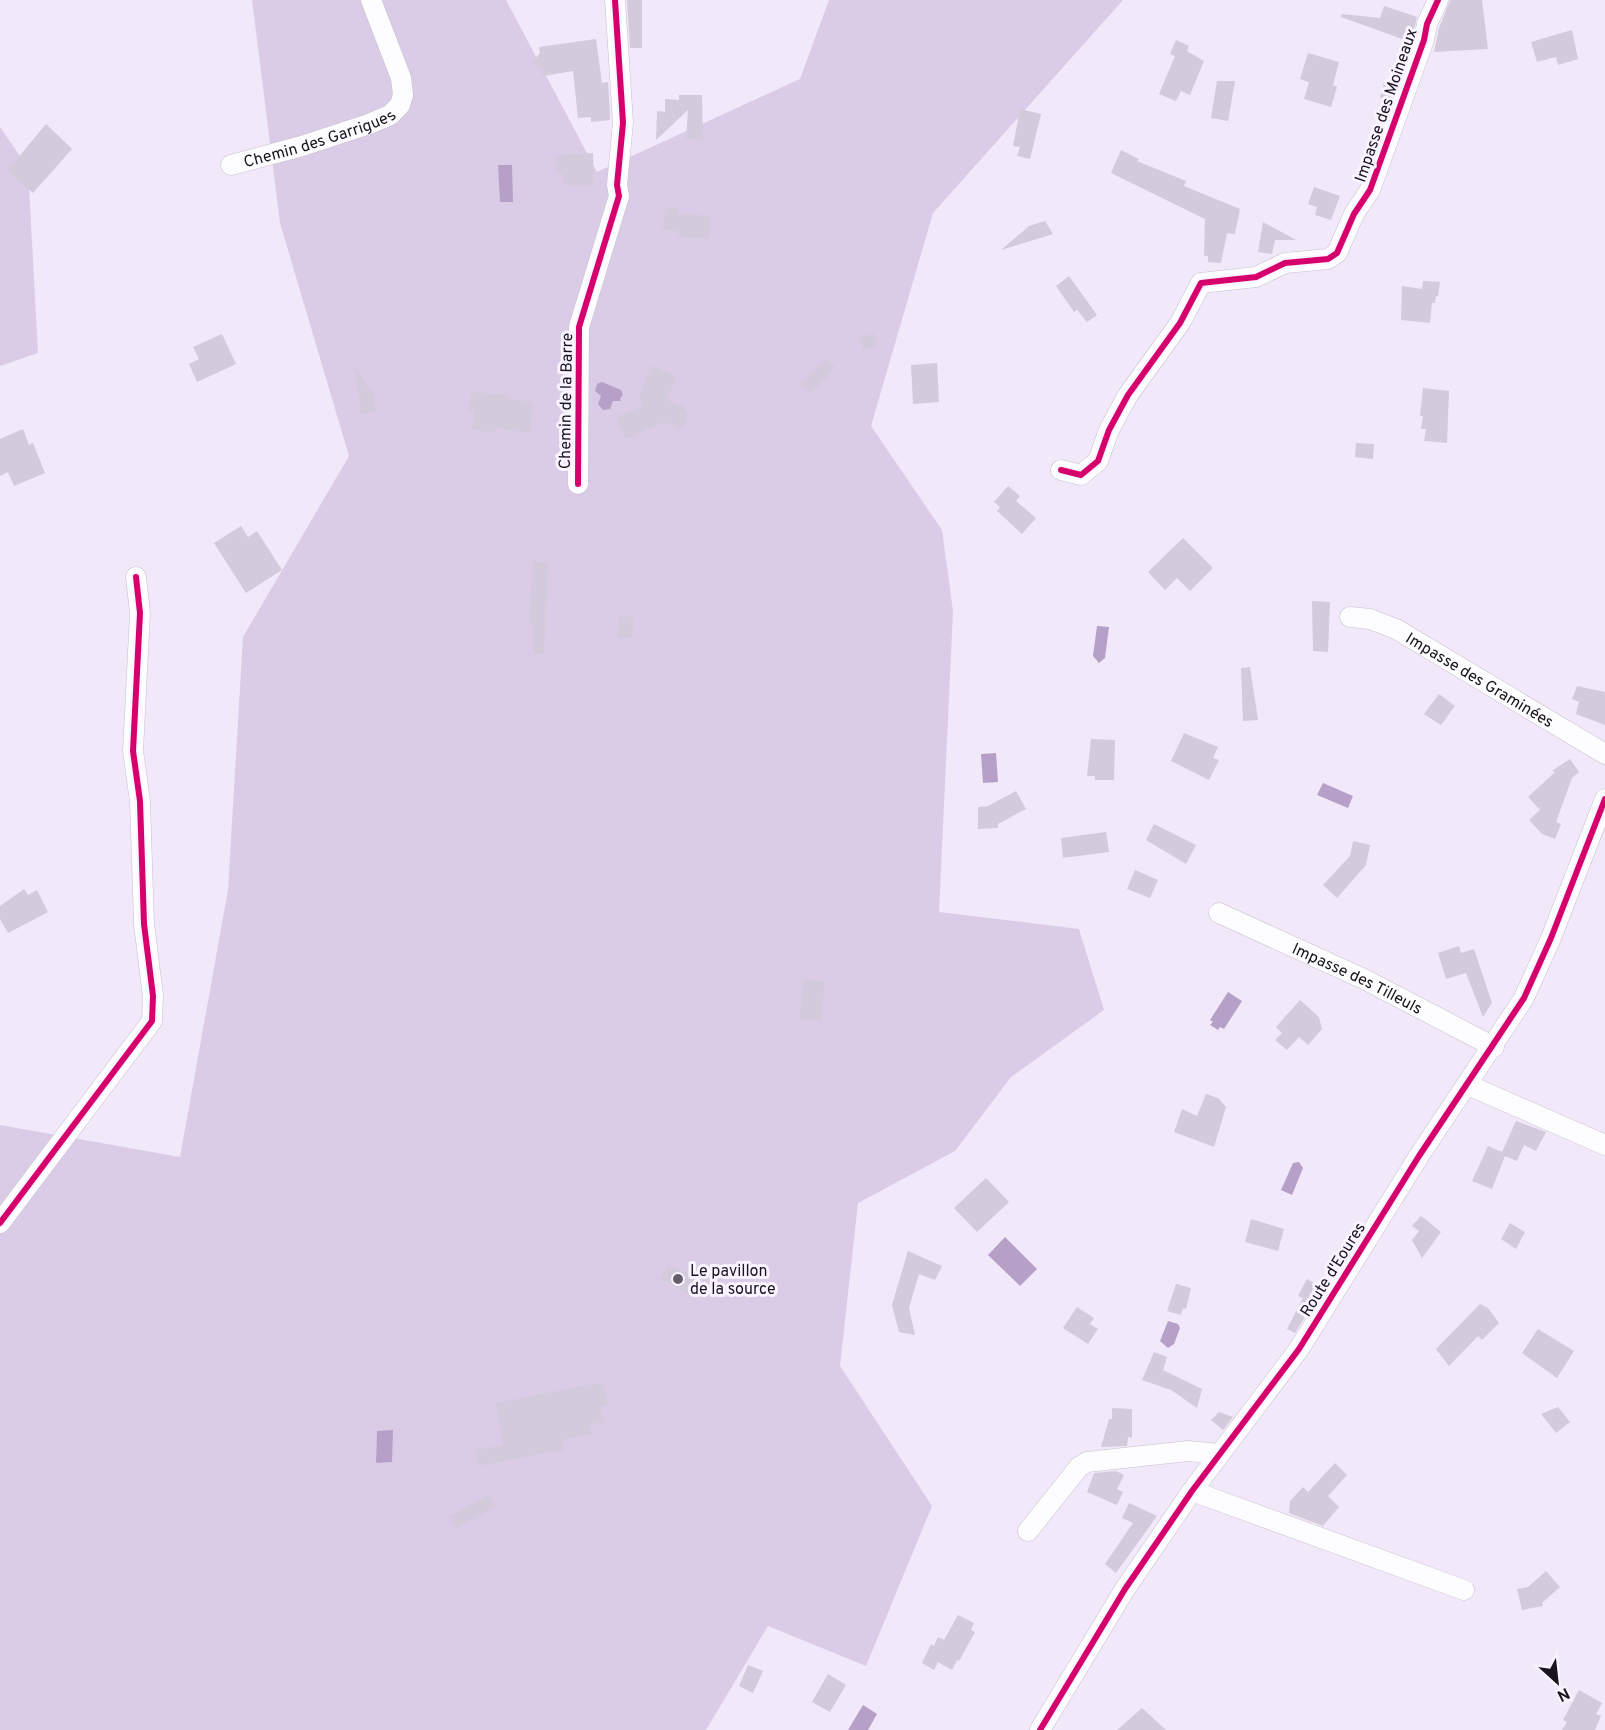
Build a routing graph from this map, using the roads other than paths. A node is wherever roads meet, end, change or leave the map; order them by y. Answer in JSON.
{"nodes":[{"id":1,"x":370,"y":0,"type":"edge"},
{"id":2,"x":615,"y":0,"type":"edge"},
{"id":3,"x":1438,"y":0,"type":"edge"},
{"id":4,"x":231,"y":165,"type":"dead end"},
{"id":5,"x":1061,"y":470,"type":"dead end"},
{"id":6,"x":578,"y":484,"type":"dead end"},
{"id":7,"x":136,"y":577,"type":"dead end"},
{"id":8,"x":1350,"y":617,"type":"dead end"},
{"id":9,"x":1605,"y":754,"type":"edge"},
{"id":10,"x":1605,"y":799,"type":"edge"},
{"id":11,"x":1219,"y":913,"type":"dead end"},
{"id":12,"x":1494,"y":1047,"type":"junction"},
{"id":13,"x":1468,"y":1085,"type":"junction"},
{"id":14,"x":1605,"y":1144,"type":"edge"},
{"id":15,"x":0,"y":1223,"type":"edge"},
{"id":16,"x":1220,"y":1454,"type":"junction"},
{"id":17,"x":1192,"y":1491,"type":"junction"},
{"id":18,"x":1028,"y":1531,"type":"dead end"},
{"id":19,"x":1464,"y":1590,"type":"dead end"},
{"id":20,"x":1040,"y":1730,"type":"edge"}],
"edges":[{"from":1,"to":4,"type":"street","name":"Chemin des Garrigues"},
{"from":2,"to":6,"type":"street","name":"Chemin de la Barre"},
{"from":3,"to":5,"type":"street","name":"Impasse des Moineaux"},
{"from":7,"to":15,"type":"street"},
{"from":8,"to":9,"type":"street","name":"Impasse des Graminées"},
{"from":10,"to":12,"type":"street","name":"Route d'Eoures"},
{"from":11,"to":12,"type":"street","name":"Impasse des Tilleuls"},
{"from":12,"to":13,"type":"street","name":"Route d'Eoures"},
{"from":13,"to":14,"type":"street"},
{"from":13,"to":16,"type":"street","name":"Route d'Eoures"},
{"from":16,"to":17,"type":"street","name":"Route d'Eoures"},
{"from":16,"to":18,"type":"street"},
{"from":17,"to":19,"type":"street"},
{"from":17,"to":20,"type":"street","name":"Route d'Eoures"}]}
